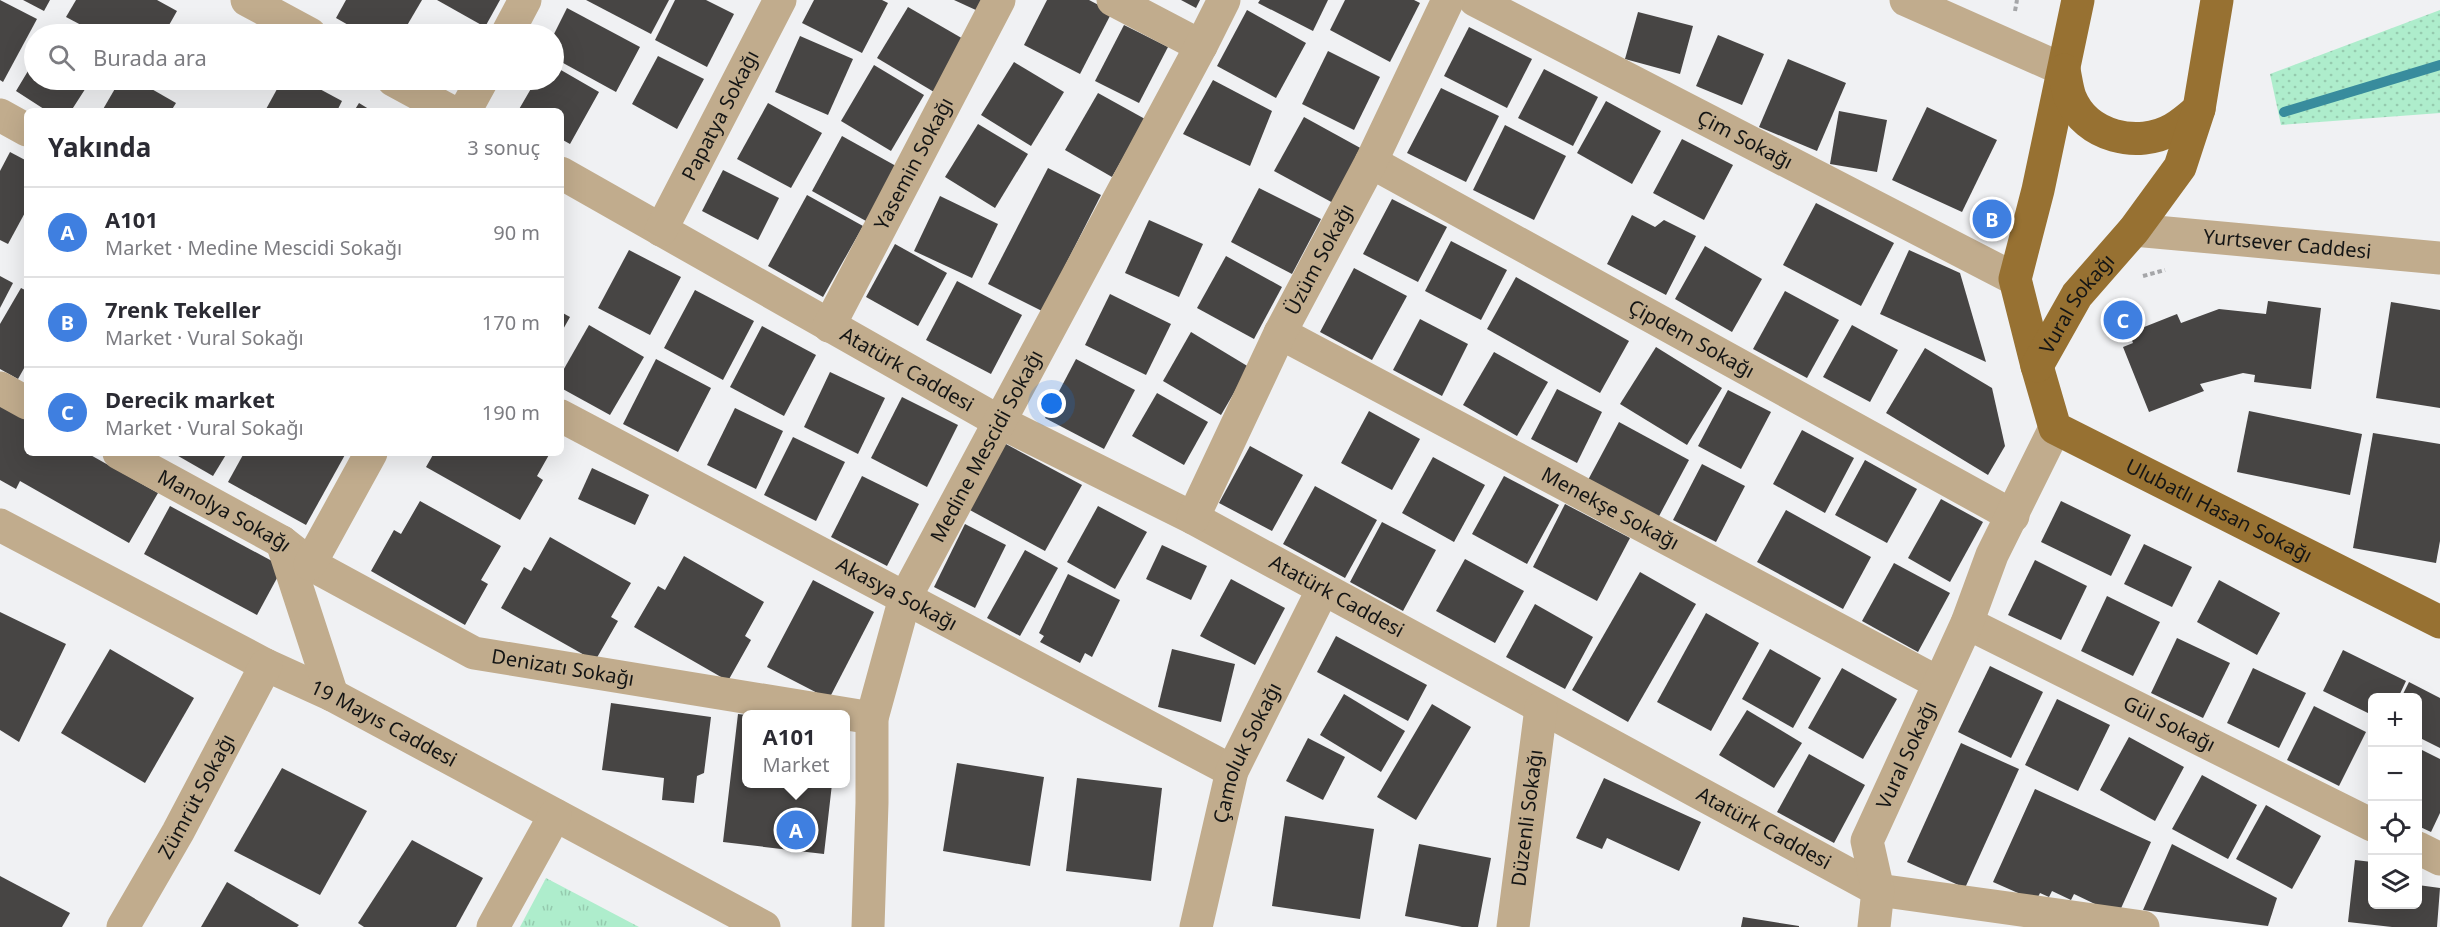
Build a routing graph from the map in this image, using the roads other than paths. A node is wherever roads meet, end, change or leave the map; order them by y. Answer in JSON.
{"nodes":[{"id":1,"x":247,"y":0,"type":"edge"},
{"id":2,"x":525,"y":0,"type":"edge"},
{"id":3,"x":780,"y":0,"type":"edge"},
{"id":4,"x":999,"y":0,"type":"edge"},
{"id":5,"x":1113,"y":0,"type":"edge"},
{"id":6,"x":1224,"y":0,"type":"edge"},
{"id":7,"x":1448,"y":0,"type":"edge"},
{"id":8,"x":1475,"y":0,"type":"edge"},
{"id":9,"x":1906,"y":0,"type":"edge"},
{"id":10,"x":2078,"y":0,"type":"edge"},
{"id":11,"x":2217,"y":0,"type":"edge"},
{"id":12,"x":300,"y":19,"type":"edge"},
{"id":13,"x":512,"y":24,"type":"edge"},
{"id":14,"x":1201,"y":46,"type":"junction"},
{"id":15,"x":2064,"y":70,"type":"junction"},
{"id":16,"x":411,"y":90,"type":"edge"},
{"id":17,"x":477,"y":90,"type":"edge"},
{"id":18,"x":444,"y":108,"type":"edge"},
{"id":19,"x":467,"y":108,"type":"edge"},
{"id":20,"x":2199,"y":109,"type":"junction"},
{"id":21,"x":0,"y":116,"type":"edge"},
{"id":22,"x":24,"y":128,"type":"edge"},
{"id":23,"x":1371,"y":162,"type":"junction"},
{"id":24,"x":564,"y":175,"type":"edge"},
{"id":25,"x":661,"y":230,"type":"junction"},
{"id":26,"x":2134,"y":230,"type":"junction"},
{"id":27,"x":2440,"y":258,"type":"edge"},
{"id":28,"x":2015,"y":279,"type":"junction"},
{"id":29,"x":829,"y":326,"type":"junction"},
{"id":30,"x":1280,"y":333,"type":"junction"},
{"id":31,"x":2037,"y":366,"type":"junction"},
{"id":32,"x":0,"y":388,"type":"edge"},
{"id":33,"x":24,"y":401,"type":"edge"},
{"id":34,"x":564,"y":418,"type":"edge"},
{"id":35,"x":1000,"y":422,"type":"junction"},
{"id":36,"x":2055,"y":428,"type":"junction"},
{"id":37,"x":124,"y":456,"type":"edge"},
{"id":38,"x":369,"y":456,"type":"edge"},
{"id":39,"x":2013,"y":516,"type":"junction"},
{"id":40,"x":1193,"y":518,"type":"junction"},
{"id":41,"x":0,"y":525,"type":"edge"},
{"id":42,"x":282,"y":542,"type":"junction"},
{"id":43,"x":310,"y":564,"type":"junction"},
{"id":44,"x":1323,"y":589,"type":"junction"},
{"id":45,"x":905,"y":598,"type":"junction"},
{"id":46,"x":2440,"y":622,"type":"edge"},
{"id":47,"x":1967,"y":623,"type":"junction"},
{"id":48,"x":266,"y":665,"type":"junction"},
{"id":49,"x":1939,"y":683,"type":"junction"},
{"id":50,"x":332,"y":695,"type":"junction"},
{"id":51,"x":1541,"y":708,"type":"junction"},
{"id":52,"x":823,"y":710,"type":"edge"},
{"id":53,"x":850,"y":714,"type":"edge"},
{"id":54,"x":872,"y":718,"type":"junction"},
{"id":55,"x":1232,"y":771,"type":"junction"},
{"id":56,"x":555,"y":815,"type":"junction"},
{"id":57,"x":2368,"y":823,"type":"edge"},
{"id":58,"x":2422,"y":850,"type":"edge"},
{"id":59,"x":2440,"y":859,"type":"edge"},
{"id":60,"x":1878,"y":890,"type":"junction"},
{"id":61,"x":123,"y":927,"type":"edge"},
{"id":62,"x":493,"y":927,"type":"edge"},
{"id":63,"x":764,"y":927,"type":"edge"},
{"id":64,"x":868,"y":927,"type":"edge"},
{"id":65,"x":1196,"y":927,"type":"edge"},
{"id":66,"x":1513,"y":927,"type":"edge"},
{"id":67,"x":1874,"y":927,"type":"edge"},
{"id":68,"x":2143,"y":927,"type":"edge"}],
"edges":[{"from":1,"to":12,"type":"street"},
{"from":2,"to":13,"type":"street"},
{"from":3,"to":25,"type":"street","name":"Papatya Sokağı"},
{"from":4,"to":29,"type":"street","name":"Yasemin Sokağı"},
{"from":5,"to":14,"type":"street"},
{"from":6,"to":14,"type":"street","name":"Medine Mescidi Sokağı"},
{"from":7,"to":23,"type":"street","name":"Üzüm Sokağı"},
{"from":8,"to":28,"type":"street","name":"Çim Sokağı"},
{"from":9,"to":15,"type":"street"},
{"from":10,"to":15,"type":"main road","name":"Vural Sokağı"},
{"from":11,"to":20,"type":"main road","name":"Vural Sokağı"},
{"from":14,"to":35,"type":"street","name":"Medine Mescidi Sokağı"},
{"from":15,"to":20,"type":"main road"},
{"from":15,"to":28,"type":"main road","name":"Vural Sokağı"},
{"from":16,"to":18,"type":"street"},
{"from":17,"to":19,"type":"street"},
{"from":20,"to":26,"type":"main road","name":"Vural Sokağı"},
{"from":21,"to":22,"type":"street"},
{"from":23,"to":30,"type":"street","name":"Üzüm Sokağı"},
{"from":23,"to":39,"type":"street","name":"Çipdem Sokağı"},
{"from":24,"to":25,"type":"street","name":"Atatürk Caddesi"},
{"from":25,"to":29,"type":"street","name":"Atatürk Caddesi"},
{"from":26,"to":27,"type":"street","name":"Yurtsever Caddesi"},
{"from":26,"to":31,"type":"main road","name":"Vural Sokağı"},
{"from":28,"to":31,"type":"main road","name":"Vural Sokağı"},
{"from":29,"to":35,"type":"street","name":"Atatürk Caddesi"},
{"from":30,"to":40,"type":"street","name":"Üzüm Sokağı"},
{"from":30,"to":49,"type":"street","name":"Menekşe Sokağı"},
{"from":31,"to":36,"type":"main road"},
{"from":32,"to":33,"type":"street"},
{"from":34,"to":45,"type":"street","name":"Akasya Sokağı"},
{"from":35,"to":40,"type":"street","name":"Atatürk Caddesi"},
{"from":35,"to":45,"type":"street","name":"Medine Mescidi Sokağı"},
{"from":36,"to":39,"type":"street","name":"Vural Sokağı"},
{"from":36,"to":46,"type":"main road","name":"Ulubatlı Hasan Sokağı"},
{"from":37,"to":42,"type":"street","name":"Manolya Sokağı"},
{"from":38,"to":43,"type":"street"},
{"from":39,"to":47,"type":"street","name":"Vural Sokağı"},
{"from":40,"to":44,"type":"street","name":"Atatürk Caddesi"},
{"from":41,"to":48,"type":"street","name":"19 Mayıs Caddesi"},
{"from":42,"to":43,"type":"street","name":"Denizatı Sokağı"},
{"from":42,"to":50,"type":"street","name":"Manolya Sokağı"},
{"from":43,"to":52,"type":"street","name":"Denizatı Sokağı"},
{"from":44,"to":51,"type":"street","name":"Atatürk Caddesi"},
{"from":44,"to":55,"type":"street","name":"Çamoluk Sokağı"},
{"from":45,"to":54,"type":"street","name":"Medine Mescidi Sokağı"},
{"from":45,"to":55,"type":"street","name":"Akasya Sokağı"},
{"from":47,"to":49,"type":"street","name":"Vural Sokağı"},
{"from":47,"to":57,"type":"street","name":"Gül Sokağı"},
{"from":48,"to":50,"type":"street","name":"19 Mayıs Caddesi"},
{"from":48,"to":61,"type":"street","name":"Zümrüt Sokağı"},
{"from":49,"to":60,"type":"street","name":"Vural Sokağı"},
{"from":50,"to":56,"type":"street","name":"19 Mayıs Caddesi"},
{"from":51,"to":60,"type":"street","name":"Atatürk Caddesi"},
{"from":51,"to":66,"type":"street","name":"Düzenli Sokağı"},
{"from":53,"to":54,"type":"street","name":"Denizatı Sokağı"},
{"from":54,"to":64,"type":"street","name":"Medine Mescidi Sokağı"},
{"from":55,"to":65,"type":"street","name":"Çamoluk Sokağı"},
{"from":56,"to":62,"type":"street"},
{"from":56,"to":63,"type":"street","name":"19 Mayıs Caddesi"},
{"from":58,"to":59,"type":"street"},
{"from":60,"to":67,"type":"street","name":"Vural Sokağı"},
{"from":60,"to":68,"type":"street","name":"Atatürk Caddesi"}]}
